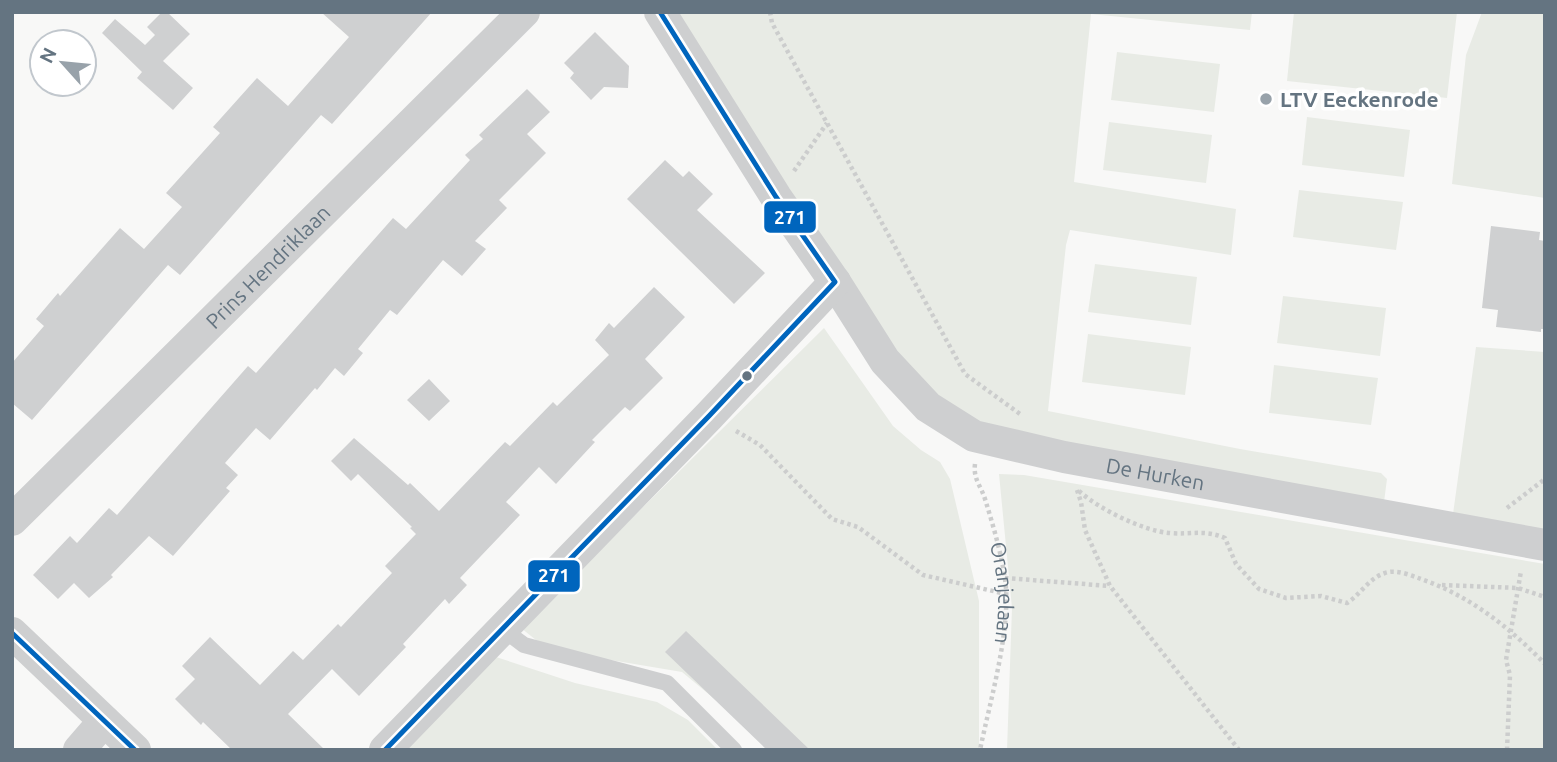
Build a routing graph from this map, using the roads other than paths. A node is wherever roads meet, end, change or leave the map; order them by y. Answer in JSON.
{"nodes":[{"id":1,"x":524,"y":12,"type":"edge"},
{"id":2,"x":660,"y":12,"type":"edge"},
{"id":3,"x":835,"y":282,"type":"junction"},
{"id":4,"x":12,"y":520,"type":"edge"},
{"id":5,"x":1545,"y":545,"type":"edge"},
{"id":6,"x":501,"y":628,"type":"junction"},
{"id":7,"x":12,"y":633,"type":"edge"},
{"id":8,"x":104,"y":721,"type":"junction"},
{"id":9,"x":79,"y":750,"type":"edge"},
{"id":10,"x":135,"y":750,"type":"edge"},
{"id":11,"x":385,"y":750,"type":"edge"},
{"id":12,"x":734,"y":750,"type":"edge"}],
"edges":[{"from":1,"to":4,"type":"street","name":"Prins Hendriklaan"},
{"from":2,"to":3,"type":"street"},
{"from":3,"to":5,"type":"street","name":"De Hurken"},
{"from":3,"to":6,"type":"street"},
{"from":6,"to":11,"type":"street"},
{"from":6,"to":12,"type":"lane"},
{"from":7,"to":8,"type":"street"},
{"from":8,"to":9,"type":"street"},
{"from":8,"to":10,"type":"street"}]}
